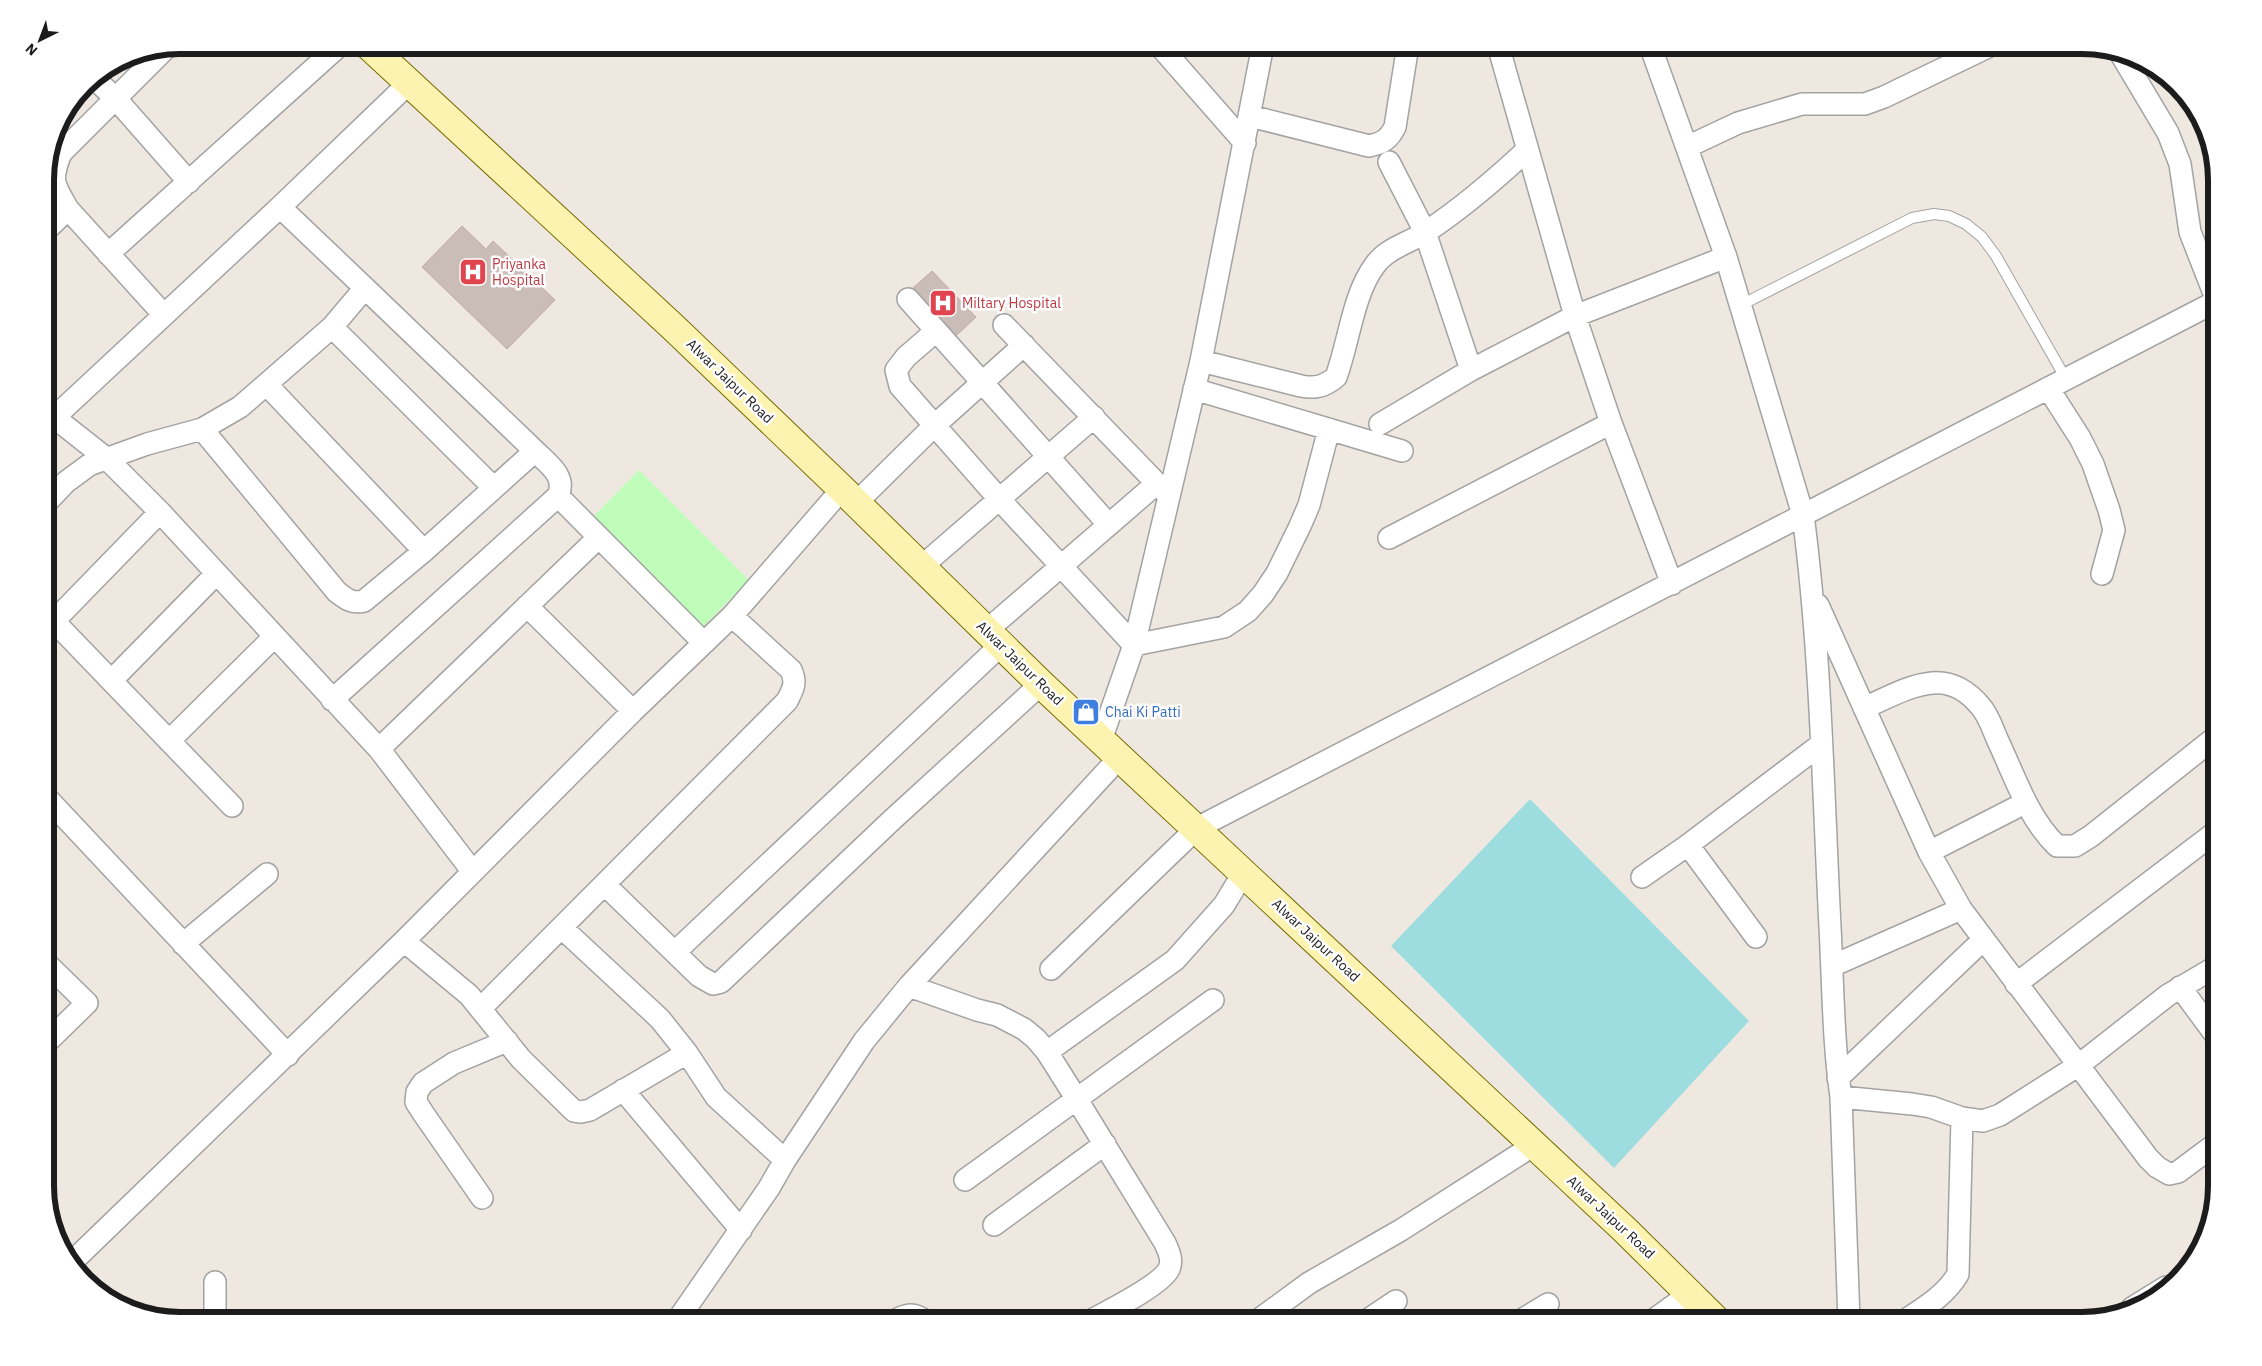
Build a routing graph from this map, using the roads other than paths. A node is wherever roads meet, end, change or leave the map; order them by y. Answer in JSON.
{"nodes":[{"id":1,"x":330,"y":54,"type":"edge"},
{"id":2,"x":377,"y":54,"type":"edge"},
{"id":3,"x":1166,"y":54,"type":"edge"},
{"id":4,"x":1261,"y":54,"type":"edge"},
{"id":5,"x":1407,"y":54,"type":"edge"},
{"id":6,"x":1500,"y":54,"type":"edge"},
{"id":7,"x":1653,"y":54,"type":"edge"},
{"id":8,"x":1973,"y":54,"type":"edge"},
{"id":9,"x":159,"y":56,"type":"edge"},
{"id":10,"x":2125,"y":61,"type":"edge"},
{"id":11,"x":99,"y":83,"type":"edge"},
{"id":12,"x":408,"y":84,"type":"junction"},
{"id":13,"x":116,"y":99,"type":"junction"},
{"id":14,"x":1250,"y":116,"type":"junction"},
{"id":15,"x":1245,"y":143,"type":"junction"},
{"id":16,"x":1686,"y":147,"type":"junction"},
{"id":17,"x":1527,"y":150,"type":"junction"},
{"id":18,"x":1389,"y":162,"type":"dead end"},
{"id":19,"x":54,"y":170,"type":"edge"},
{"id":20,"x":54,"y":177,"type":"edge"},
{"id":21,"x":189,"y":182,"type":"junction"},
{"id":22,"x":280,"y":207,"type":"junction"},
{"id":23,"x":68,"y":209,"type":"junction"},
{"id":24,"x":54,"y":222,"type":"edge"},
{"id":25,"x":1425,"y":232,"type":"junction"},
{"id":26,"x":108,"y":254,"type":"junction"},
{"id":27,"x":1726,"y":258,"type":"junction"},
{"id":28,"x":2208,"y":278,"type":"edge"},
{"id":29,"x":365,"y":288,"type":"junction"},
{"id":30,"x":908,"y":299,"type":"dead end"},
{"id":31,"x":1741,"y":305,"type":"junction"},
{"id":32,"x":2208,"y":306,"type":"edge"},
{"id":33,"x":164,"y":315,"type":"junction"},
{"id":34,"x":1575,"y":316,"type":"junction"},
{"id":35,"x":1004,"y":325,"type":"dead end"},
{"id":36,"x":332,"y":327,"type":"junction"},
{"id":37,"x":936,"y":331,"type":"junction"},
{"id":38,"x":1024,"y":345,"type":"junction"},
{"id":39,"x":1201,"y":361,"type":"junction"},
{"id":40,"x":1470,"y":370,"type":"junction"},
{"id":41,"x":982,"y":383,"type":"junction"},
{"id":42,"x":2057,"y":384,"type":"junction"},
{"id":43,"x":267,"y":385,"type":"junction"},
{"id":44,"x":1194,"y":389,"type":"junction"},
{"id":45,"x":1094,"y":417,"type":"junction"},
{"id":46,"x":54,"y":418,"type":"edge"},
{"id":47,"x":1611,"y":423,"type":"junction"},
{"id":48,"x":1380,"y":424,"type":"dead end"},
{"id":49,"x":54,"y":425,"type":"edge"},
{"id":50,"x":935,"y":426,"type":"junction"},
{"id":51,"x":202,"y":429,"type":"junction"},
{"id":52,"x":1329,"y":429,"type":"junction"},
{"id":53,"x":536,"y":451,"type":"junction"},
{"id":54,"x":1402,"y":451,"type":"dead end"},
{"id":55,"x":1048,"y":457,"type":"junction"},
{"id":56,"x":107,"y":459,"type":"junction"},
{"id":57,"x":494,"y":488,"type":"junction"},
{"id":58,"x":1162,"y":489,"type":"junction"},
{"id":59,"x":54,"y":495,"type":"edge"},
{"id":60,"x":558,"y":496,"type":"junction"},
{"id":61,"x":849,"y":496,"type":"junction"},
{"id":62,"x":1000,"y":500,"type":"junction"},
{"id":63,"x":160,"y":512,"type":"junction"},
{"id":64,"x":1803,"y":515,"type":"junction"},
{"id":65,"x":1108,"y":525,"type":"junction"},
{"id":66,"x":599,"y":537,"type":"junction"},
{"id":67,"x":1389,"y":538,"type":"dead end"},
{"id":68,"x":424,"y":551,"type":"junction"},
{"id":69,"x":1062,"y":566,"type":"junction"},
{"id":70,"x":921,"y":567,"type":"junction"},
{"id":71,"x":216,"y":574,"type":"junction"},
{"id":72,"x":2102,"y":574,"type":"dead end"},
{"id":73,"x":1672,"y":584,"type":"junction"},
{"id":74,"x":1813,"y":594,"type":"junction"},
{"id":75,"x":527,"y":606,"type":"junction"},
{"id":76,"x":54,"y":612,"type":"edge"},
{"id":77,"x":732,"y":616,"type":"junction"},
{"id":78,"x":54,"y":620,"type":"edge"},
{"id":79,"x":274,"y":637,"type":"junction"},
{"id":80,"x":993,"y":638,"type":"junction"},
{"id":81,"x":704,"y":643,"type":"junction"},
{"id":82,"x":1134,"y":645,"type":"junction"},
{"id":83,"x":112,"y":680,"type":"junction"},
{"id":84,"x":1041,"y":684,"type":"junction"},
{"id":85,"x":332,"y":700,"type":"junction"},
{"id":86,"x":1864,"y":708,"type":"junction"},
{"id":87,"x":633,"y":711,"type":"junction"},
{"id":88,"x":169,"y":742,"type":"junction"},
{"id":89,"x":2208,"y":743,"type":"edge"},
{"id":90,"x":1820,"y":745,"type":"junction"},
{"id":91,"x":1110,"y":749,"type":"junction"},
{"id":92,"x":379,"y":750,"type":"junction"},
{"id":93,"x":54,"y":806,"type":"edge"},
{"id":94,"x":232,"y":806,"type":"dead end"},
{"id":95,"x":2015,"y":808,"type":"dead end"},
{"id":96,"x":1197,"y":828,"type":"junction"},
{"id":97,"x":2208,"y":838,"type":"edge"},
{"id":98,"x":1688,"y":845,"type":"junction"},
{"id":99,"x":1929,"y":852,"type":"junction"},
{"id":100,"x":473,"y":872,"type":"junction"},
{"id":101,"x":1244,"y":872,"type":"junction"},
{"id":102,"x":267,"y":874,"type":"dead end"},
{"id":103,"x":1642,"y":876,"type":"dead end"},
{"id":104,"x":606,"y":885,"type":"junction"},
{"id":105,"x":1961,"y":909,"type":"junction"},
{"id":106,"x":562,"y":928,"type":"junction"},
{"id":107,"x":1756,"y":937,"type":"dead end"},
{"id":108,"x":1983,"y":940,"type":"junction"},
{"id":109,"x":404,"y":941,"type":"junction"},
{"id":110,"x":183,"y":944,"type":"junction"},
{"id":111,"x":675,"y":952,"type":"junction"},
{"id":112,"x":1832,"y":966,"type":"junction"},
{"id":113,"x":1051,"y":969,"type":"dead end"},
{"id":114,"x":54,"y":971,"type":"edge"},
{"id":115,"x":2208,"y":971,"type":"edge"},
{"id":116,"x":2016,"y":984,"type":"junction"},
{"id":117,"x":909,"y":986,"type":"junction"},
{"id":118,"x":2180,"y":987,"type":"junction"},
{"id":119,"x":1212,"y":1000,"type":"dead end"},
{"id":120,"x":481,"y":1008,"type":"junction"},
{"id":121,"x":2208,"y":1025,"type":"edge"},
{"id":122,"x":54,"y":1035,"type":"edge"},
{"id":123,"x":507,"y":1041,"type":"junction"},
{"id":124,"x":1047,"y":1052,"type":"junction"},
{"id":125,"x":687,"y":1053,"type":"junction"},
{"id":126,"x":288,"y":1054,"type":"junction"},
{"id":127,"x":2079,"y":1066,"type":"junction"},
{"id":128,"x":1840,"y":1087,"type":"junction"},
{"id":129,"x":624,"y":1090,"type":"junction"},
{"id":130,"x":1076,"y":1098,"type":"junction"},
{"id":131,"x":1962,"y":1118,"type":"junction"},
{"id":132,"x":1105,"y":1144,"type":"junction"},
{"id":133,"x":1534,"y":1145,"type":"junction"},
{"id":134,"x":2208,"y":1150,"type":"edge"},
{"id":135,"x":785,"y":1160,"type":"junction"},
{"id":136,"x":965,"y":1180,"type":"dead end"},
{"id":137,"x":482,"y":1198,"type":"dead end"},
{"id":138,"x":994,"y":1225,"type":"dead end"},
{"id":139,"x":741,"y":1230,"type":"junction"},
{"id":140,"x":77,"y":1258,"type":"edge"},
{"id":141,"x":215,"y":1282,"type":"dead end"},
{"id":142,"x":1691,"y":1293,"type":"junction"},
{"id":143,"x":1396,"y":1301,"type":"dead end"},
{"id":144,"x":1548,"y":1304,"type":"dead end"},
{"id":145,"x":215,"y":1312,"type":"edge"},
{"id":146,"x":683,"y":1312,"type":"edge"},
{"id":147,"x":1105,"y":1312,"type":"edge"},
{"id":148,"x":1269,"y":1312,"type":"edge"},
{"id":149,"x":1380,"y":1312,"type":"edge"},
{"id":150,"x":1535,"y":1312,"type":"edge"},
{"id":151,"x":1665,"y":1312,"type":"edge"},
{"id":152,"x":1709,"y":1312,"type":"edge"},
{"id":153,"x":1849,"y":1312,"type":"edge"},
{"id":154,"x":1917,"y":1312,"type":"edge"}],
"edges":[{"from":1,"to":21,"type":"street"},
{"from":2,"to":12,"type":"main road","name":"Alwar Jaipur Road"},
{"from":3,"to":15,"type":"street"},
{"from":4,"to":14,"type":"street"},
{"from":5,"to":14,"type":"street"},
{"from":6,"to":17,"type":"street"},
{"from":7,"to":16,"type":"street"},
{"from":8,"to":16,"type":"street"},
{"from":9,"to":13,"type":"street"},
{"from":10,"to":28,"type":"street"},
{"from":11,"to":13,"type":"street"},
{"from":12,"to":22,"type":"street"},
{"from":12,"to":61,"type":"main road","name":"Alwar Jaipur Road"},
{"from":13,"to":19,"type":"street"},
{"from":13,"to":21,"type":"street"},
{"from":14,"to":15,"type":"street"},
{"from":15,"to":39,"type":"street"},
{"from":16,"to":27,"type":"street"},
{"from":17,"to":25,"type":"street"},
{"from":17,"to":34,"type":"street"},
{"from":18,"to":25,"type":"street"},
{"from":20,"to":23,"type":"street"},
{"from":21,"to":26,"type":"street"},
{"from":22,"to":29,"type":"street"},
{"from":22,"to":33,"type":"street"},
{"from":23,"to":24,"type":"street"},
{"from":23,"to":26,"type":"street"},
{"from":25,"to":39,"type":"street"},
{"from":25,"to":40,"type":"street"},
{"from":26,"to":33,"type":"street"},
{"from":27,"to":31,"type":"street"},
{"from":27,"to":34,"type":"street"},
{"from":29,"to":36,"type":"street"},
{"from":29,"to":53,"type":"street"},
{"from":30,"to":37,"type":"street"},
{"from":31,"to":42,"type":"lane"},
{"from":31,"to":64,"type":"street"},
{"from":32,"to":42,"type":"street"},
{"from":33,"to":46,"type":"street"},
{"from":34,"to":40,"type":"street"},
{"from":34,"to":47,"type":"street"},
{"from":35,"to":38,"type":"street"},
{"from":36,"to":43,"type":"street"},
{"from":36,"to":57,"type":"street"},
{"from":37,"to":41,"type":"street"},
{"from":37,"to":50,"type":"street"},
{"from":38,"to":41,"type":"street"},
{"from":38,"to":45,"type":"street"},
{"from":39,"to":44,"type":"street"},
{"from":40,"to":48,"type":"street"},
{"from":41,"to":50,"type":"street"},
{"from":41,"to":55,"type":"street"},
{"from":42,"to":64,"type":"street"},
{"from":42,"to":72,"type":"street"},
{"from":43,"to":51,"type":"street"},
{"from":43,"to":68,"type":"street"},
{"from":44,"to":52,"type":"street"},
{"from":44,"to":58,"type":"street"},
{"from":45,"to":55,"type":"street"},
{"from":45,"to":58,"type":"street"},
{"from":47,"to":67,"type":"street"},
{"from":47,"to":73,"type":"street"},
{"from":49,"to":56,"type":"street"},
{"from":50,"to":61,"type":"street"},
{"from":50,"to":62,"type":"street"},
{"from":51,"to":56,"type":"street"},
{"from":51,"to":68,"type":"street"},
{"from":52,"to":54,"type":"street"},
{"from":52,"to":82,"type":"street"},
{"from":53,"to":57,"type":"street"},
{"from":53,"to":60,"type":"street"},
{"from":55,"to":62,"type":"street"},
{"from":55,"to":65,"type":"street"},
{"from":56,"to":59,"type":"street"},
{"from":56,"to":63,"type":"street"},
{"from":57,"to":68,"type":"street"},
{"from":58,"to":65,"type":"street"},
{"from":58,"to":82,"type":"street"},
{"from":60,"to":66,"type":"street"},
{"from":60,"to":85,"type":"street"},
{"from":61,"to":70,"type":"main road","name":"Alwar Jaipur Road"},
{"from":61,"to":77,"type":"street"},
{"from":62,"to":69,"type":"street"},
{"from":62,"to":70,"type":"street"},
{"from":63,"to":71,"type":"street"},
{"from":63,"to":76,"type":"street"},
{"from":64,"to":73,"type":"street"},
{"from":64,"to":74,"type":"street"},
{"from":65,"to":69,"type":"street"},
{"from":66,"to":75,"type":"street"},
{"from":66,"to":81,"type":"street"},
{"from":69,"to":80,"type":"street"},
{"from":69,"to":82,"type":"street"},
{"from":70,"to":80,"type":"main road","name":"Alwar Jaipur Road"},
{"from":71,"to":79,"type":"street"},
{"from":71,"to":83,"type":"street"},
{"from":73,"to":96,"type":"street"},
{"from":74,"to":86,"type":"street"},
{"from":74,"to":90,"type":"street"},
{"from":75,"to":87,"type":"street"},
{"from":75,"to":92,"type":"street"},
{"from":77,"to":81,"type":"street"},
{"from":77,"to":104,"type":"street"},
{"from":78,"to":83,"type":"street"},
{"from":79,"to":85,"type":"street"},
{"from":79,"to":88,"type":"street"},
{"from":80,"to":84,"type":"main road","name":"Alwar Jaipur Road"},
{"from":80,"to":111,"type":"street"},
{"from":81,"to":87,"type":"street"},
{"from":82,"to":91,"type":"street"},
{"from":83,"to":88,"type":"street"},
{"from":84,"to":91,"type":"main road","name":"Alwar Jaipur Road"},
{"from":84,"to":111,"type":"street"},
{"from":85,"to":92,"type":"street"},
{"from":86,"to":89,"type":"street"},
{"from":86,"to":99,"type":"street"},
{"from":87,"to":100,"type":"street"},
{"from":88,"to":94,"type":"street"},
{"from":90,"to":98,"type":"street"},
{"from":90,"to":112,"type":"street"},
{"from":91,"to":96,"type":"main road","name":"Alwar Jaipur Road"},
{"from":91,"to":117,"type":"street"},
{"from":92,"to":100,"type":"street"},
{"from":93,"to":110,"type":"street"},
{"from":95,"to":99,"type":"street"},
{"from":96,"to":101,"type":"main road","name":"Alwar Jaipur Road"},
{"from":96,"to":113,"type":"street"},
{"from":97,"to":116,"type":"street"},
{"from":98,"to":103,"type":"street"},
{"from":98,"to":107,"type":"street"},
{"from":99,"to":105,"type":"street"},
{"from":100,"to":109,"type":"street"},
{"from":101,"to":124,"type":"street"},
{"from":101,"to":133,"type":"main road","name":"Alwar Jaipur Road"},
{"from":102,"to":110,"type":"street"},
{"from":104,"to":106,"type":"street"},
{"from":104,"to":111,"type":"street"},
{"from":105,"to":108,"type":"street"},
{"from":105,"to":112,"type":"street"},
{"from":106,"to":120,"type":"street"},
{"from":106,"to":125,"type":"street"},
{"from":108,"to":116,"type":"street"},
{"from":108,"to":128,"type":"street"},
{"from":109,"to":120,"type":"street"},
{"from":109,"to":126,"type":"street"},
{"from":110,"to":126,"type":"street"},
{"from":112,"to":128,"type":"street"},
{"from":114,"to":122,"type":"street"},
{"from":115,"to":118,"type":"street"},
{"from":116,"to":127,"type":"street"},
{"from":117,"to":124,"type":"street"},
{"from":117,"to":135,"type":"street"},
{"from":118,"to":121,"type":"street"},
{"from":118,"to":127,"type":"street"},
{"from":119,"to":130,"type":"street"},
{"from":120,"to":123,"type":"street"},
{"from":123,"to":129,"type":"street"},
{"from":123,"to":137,"type":"street"},
{"from":124,"to":130,"type":"street"},
{"from":125,"to":129,"type":"street"},
{"from":125,"to":135,"type":"street"},
{"from":126,"to":140,"type":"street"},
{"from":127,"to":131,"type":"street"},
{"from":127,"to":134,"type":"street"},
{"from":128,"to":131,"type":"street"},
{"from":128,"to":153,"type":"street"},
{"from":129,"to":139,"type":"street"},
{"from":130,"to":132,"type":"street"},
{"from":130,"to":136,"type":"street"},
{"from":131,"to":154,"type":"street"},
{"from":132,"to":138,"type":"street"},
{"from":132,"to":147,"type":"street"},
{"from":133,"to":142,"type":"main road","name":"Alwar Jaipur Road"},
{"from":133,"to":148,"type":"street"},
{"from":135,"to":139,"type":"street"},
{"from":139,"to":146,"type":"street"},
{"from":141,"to":145,"type":"street"},
{"from":142,"to":151,"type":"street"},
{"from":142,"to":152,"type":"main road","name":"Alwar Jaipur Road"},
{"from":143,"to":149,"type":"street"},
{"from":144,"to":150,"type":"street"}]}
